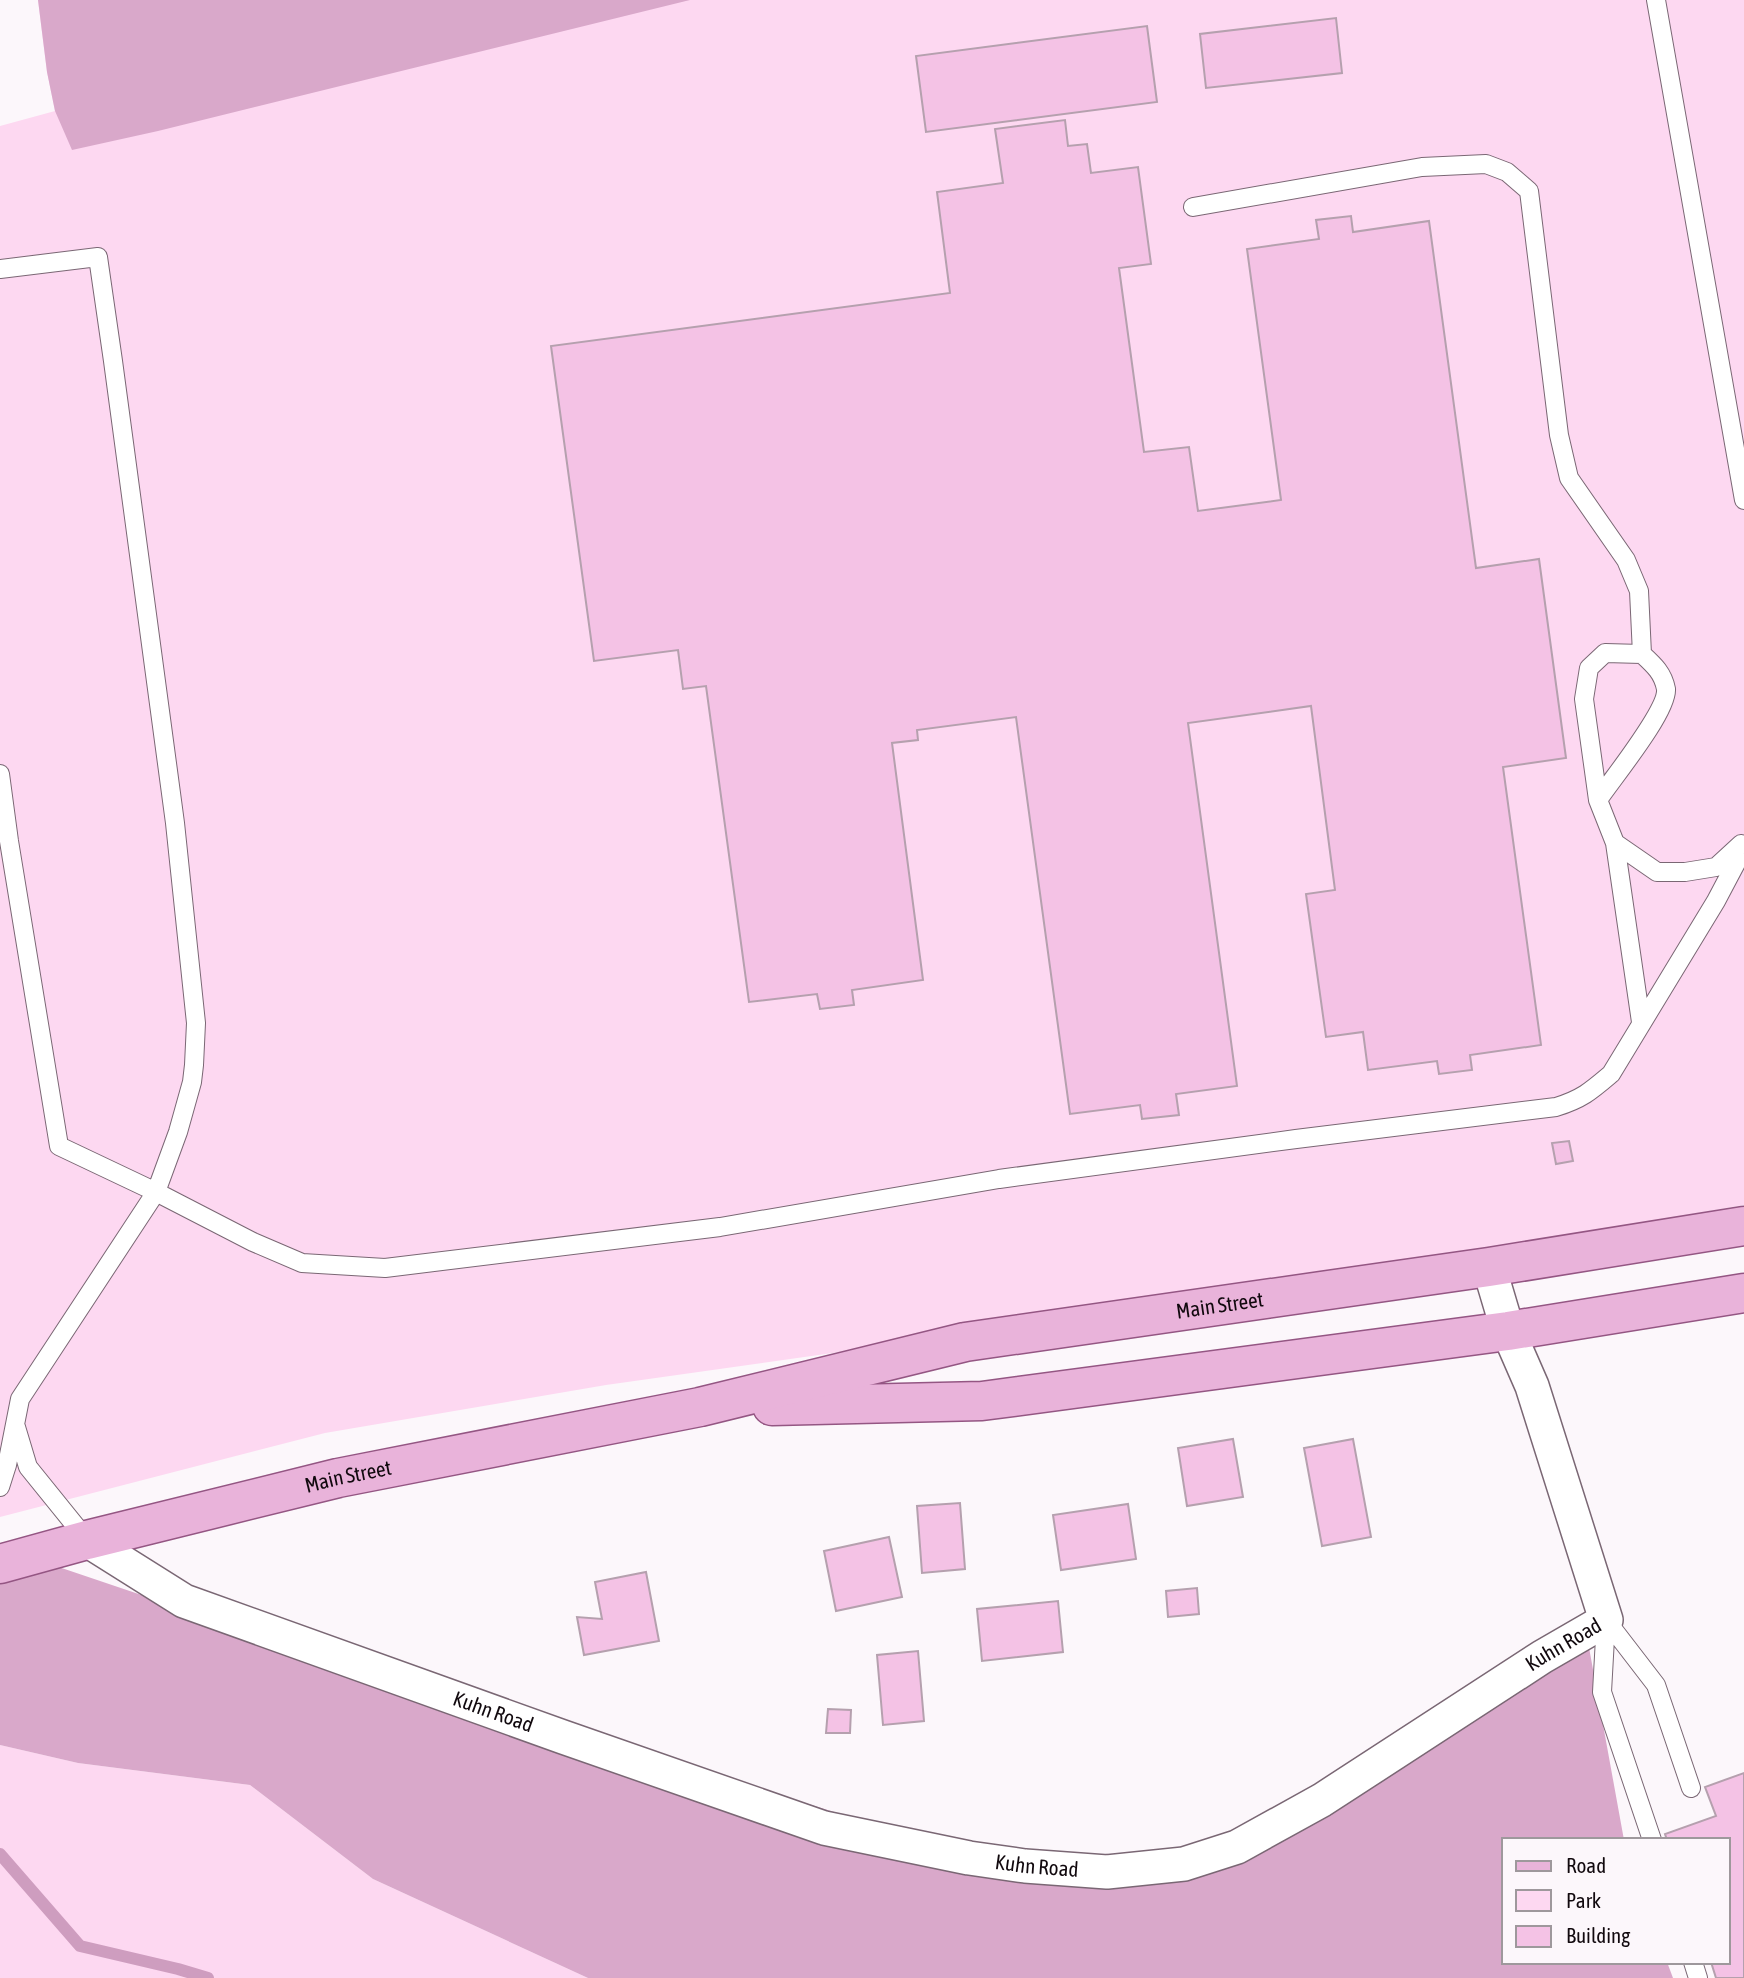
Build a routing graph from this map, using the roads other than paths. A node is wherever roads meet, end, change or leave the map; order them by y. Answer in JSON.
{"nodes":[{"id":1,"x":1656,"y":0,"type":"edge"},
{"id":2,"x":1193,"y":207,"type":"dead end"},
{"id":3,"x":0,"y":269,"type":"edge"},
{"id":4,"x":1744,"y":500,"type":"edge"},
{"id":5,"x":1642,"y":654,"type":"junction"},
{"id":6,"x":0,"y":774,"type":"edge"},
{"id":7,"x":1598,"y":800,"type":"junction"},
{"id":8,"x":1744,"y":841,"type":"edge"},
{"id":9,"x":1615,"y":843,"type":"junction"},
{"id":10,"x":1744,"y":848,"type":"edge"},
{"id":11,"x":1641,"y":1022,"type":"junction"},
{"id":12,"x":156,"y":1192,"type":"junction"},
{"id":13,"x":1744,"y":1226,"type":"edge"},
{"id":14,"x":1489,"y":1267,"type":"junction"},
{"id":15,"x":1744,"y":1293,"type":"edge"},
{"id":16,"x":1508,"y":1331,"type":"junction"},
{"id":17,"x":700,"y":1407,"type":"junction"},
{"id":18,"x":15,"y":1424,"type":"junction"},
{"id":19,"x":0,"y":1487,"type":"edge"},
{"id":20,"x":87,"y":1540,"type":"junction"},
{"id":21,"x":0,"y":1564,"type":"edge"},
{"id":22,"x":1606,"y":1620,"type":"junction"},
{"id":23,"x":1690,"y":1788,"type":"dead end"},
{"id":24,"x":1651,"y":1838,"type":"edge"}],
"edges":[{"from":1,"to":4,"type":"lane"},
{"from":2,"to":5,"type":"lane"},
{"from":3,"to":12,"type":"lane"},
{"from":5,"to":7,"type":"lane"},
{"from":5,"to":7,"type":"lane"},
{"from":6,"to":12,"type":"lane"},
{"from":7,"to":9,"type":"lane"},
{"from":8,"to":9,"type":"lane"},
{"from":9,"to":11,"type":"lane"},
{"from":10,"to":11,"type":"lane"},
{"from":11,"to":12,"type":"lane"},
{"from":12,"to":18,"type":"lane"},
{"from":13,"to":14,"type":"main road","name":"Main Street"},
{"from":14,"to":16,"type":"street","name":"Kuhn Road"},
{"from":14,"to":17,"type":"main road","name":"Main Street"},
{"from":15,"to":16,"type":"main road","name":"Main Street"},
{"from":16,"to":17,"type":"main road","name":"Main Street"},
{"from":16,"to":22,"type":"street","name":"Kuhn Road"},
{"from":17,"to":20,"type":"main road","name":"Main Street"},
{"from":18,"to":19,"type":"lane"},
{"from":18,"to":20,"type":"lane"},
{"from":20,"to":21,"type":"main road","name":"Main Street"},
{"from":20,"to":22,"type":"street","name":"Kuhn Road"},
{"from":22,"to":23,"type":"lane"},
{"from":22,"to":24,"type":"lane"}]}
